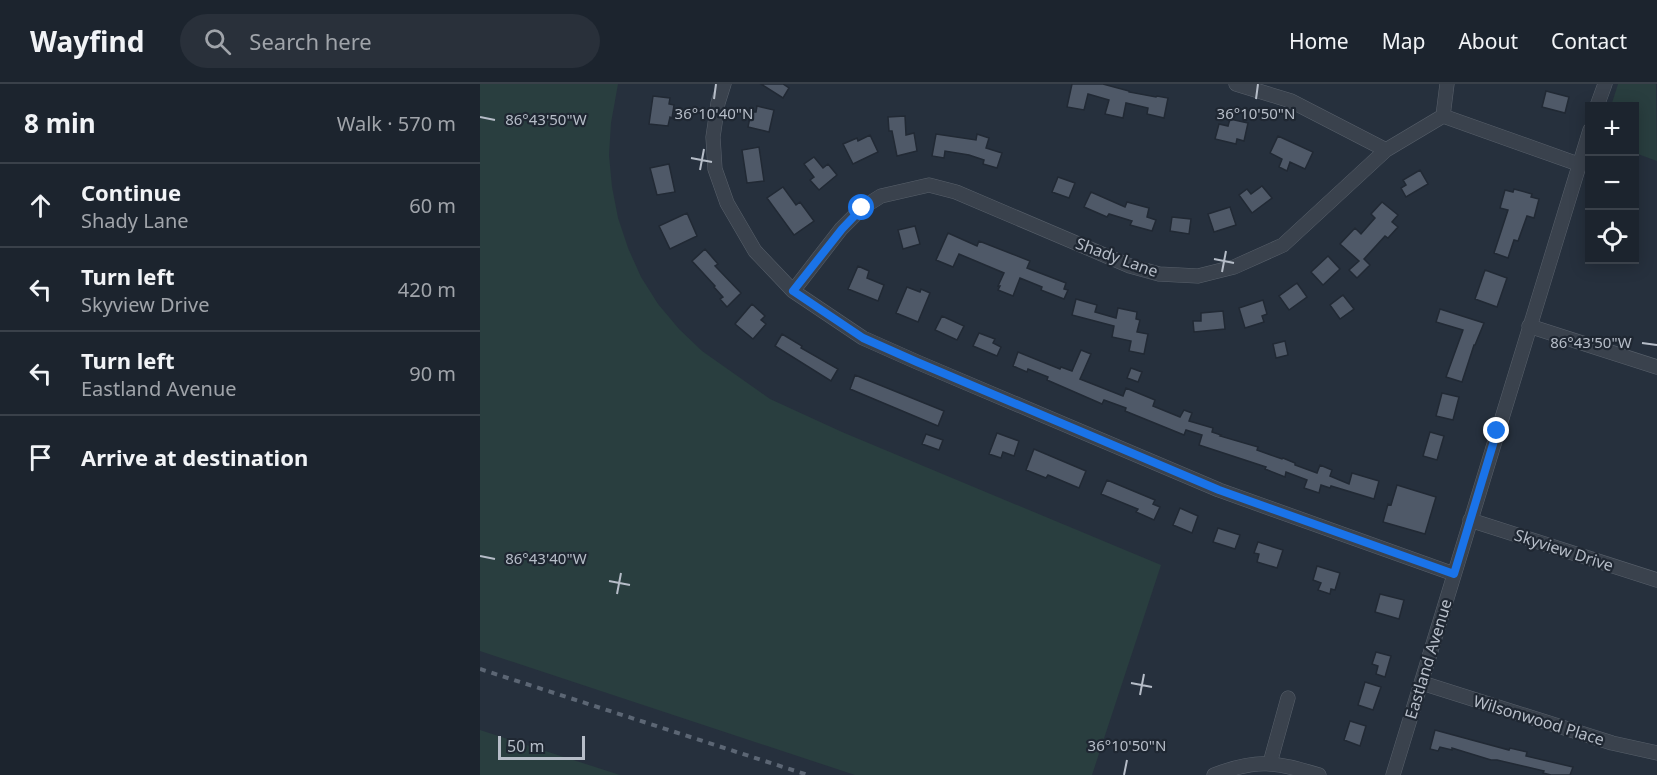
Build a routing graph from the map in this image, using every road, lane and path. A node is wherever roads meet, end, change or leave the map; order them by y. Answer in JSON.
{"nodes":[{"id":1,"x":724,"y":84,"type":"edge"},
{"id":2,"x":1236,"y":84,"type":"edge"},
{"id":3,"x":1447,"y":84,"type":"edge"},
{"id":4,"x":1605,"y":84,"type":"edge"},
{"id":5,"x":1599,"y":102,"type":"edge"},
{"id":6,"x":1443,"y":116,"type":"junction"},
{"id":7,"x":1585,"y":144,"type":"edge"},
{"id":8,"x":1386,"y":150,"type":"junction"},
{"id":9,"x":1578,"y":164,"type":"junction"},
{"id":10,"x":793,"y":291,"type":"junction"},
{"id":11,"x":1529,"y":326,"type":"junction"},
{"id":12,"x":1657,"y":367,"type":"edge"},
{"id":13,"x":1470,"y":520,"type":"junction"},
{"id":14,"x":1454,"y":574,"type":"junction"},
{"id":15,"x":1657,"y":580,"type":"edge"},
{"id":16,"x":1422,"y":683,"type":"junction"},
{"id":17,"x":1288,"y":698,"type":"dead end"},
{"id":18,"x":1657,"y":753,"type":"edge"},
{"id":19,"x":1270,"y":763,"type":"junction"},
{"id":20,"x":1214,"y":775,"type":"edge"},
{"id":21,"x":1319,"y":775,"type":"edge"},
{"id":22,"x":1393,"y":775,"type":"edge"}],
"edges":[{"from":1,"to":10,"type":"street"},
{"from":2,"to":8,"type":"street"},
{"from":3,"to":6,"type":"street"},
{"from":4,"to":5,"type":"street"},
{"from":6,"to":8,"type":"street","name":"Shady Lane"},
{"from":6,"to":9,"type":"street"},
{"from":7,"to":9,"type":"street","name":"Eastland Avenue"},
{"from":8,"to":10,"type":"street","name":"Shady Lane"},
{"from":9,"to":11,"type":"street","name":"Eastland Avenue"},
{"from":10,"to":14,"type":"street"},
{"from":11,"to":12,"type":"street"},
{"from":11,"to":13,"type":"street","name":"Eastland Avenue"},
{"from":13,"to":14,"type":"street","name":"Eastland Avenue"},
{"from":13,"to":15,"type":"street","name":"Skyview Drive"},
{"from":14,"to":16,"type":"street","name":"Eastland Avenue"},
{"from":16,"to":18,"type":"street","name":"Wilsonwood Place"},
{"from":16,"to":22,"type":"street","name":"Eastland Avenue"},
{"from":17,"to":19,"type":"street"},
{"from":19,"to":20,"type":"street"},
{"from":19,"to":21,"type":"street"}]}
